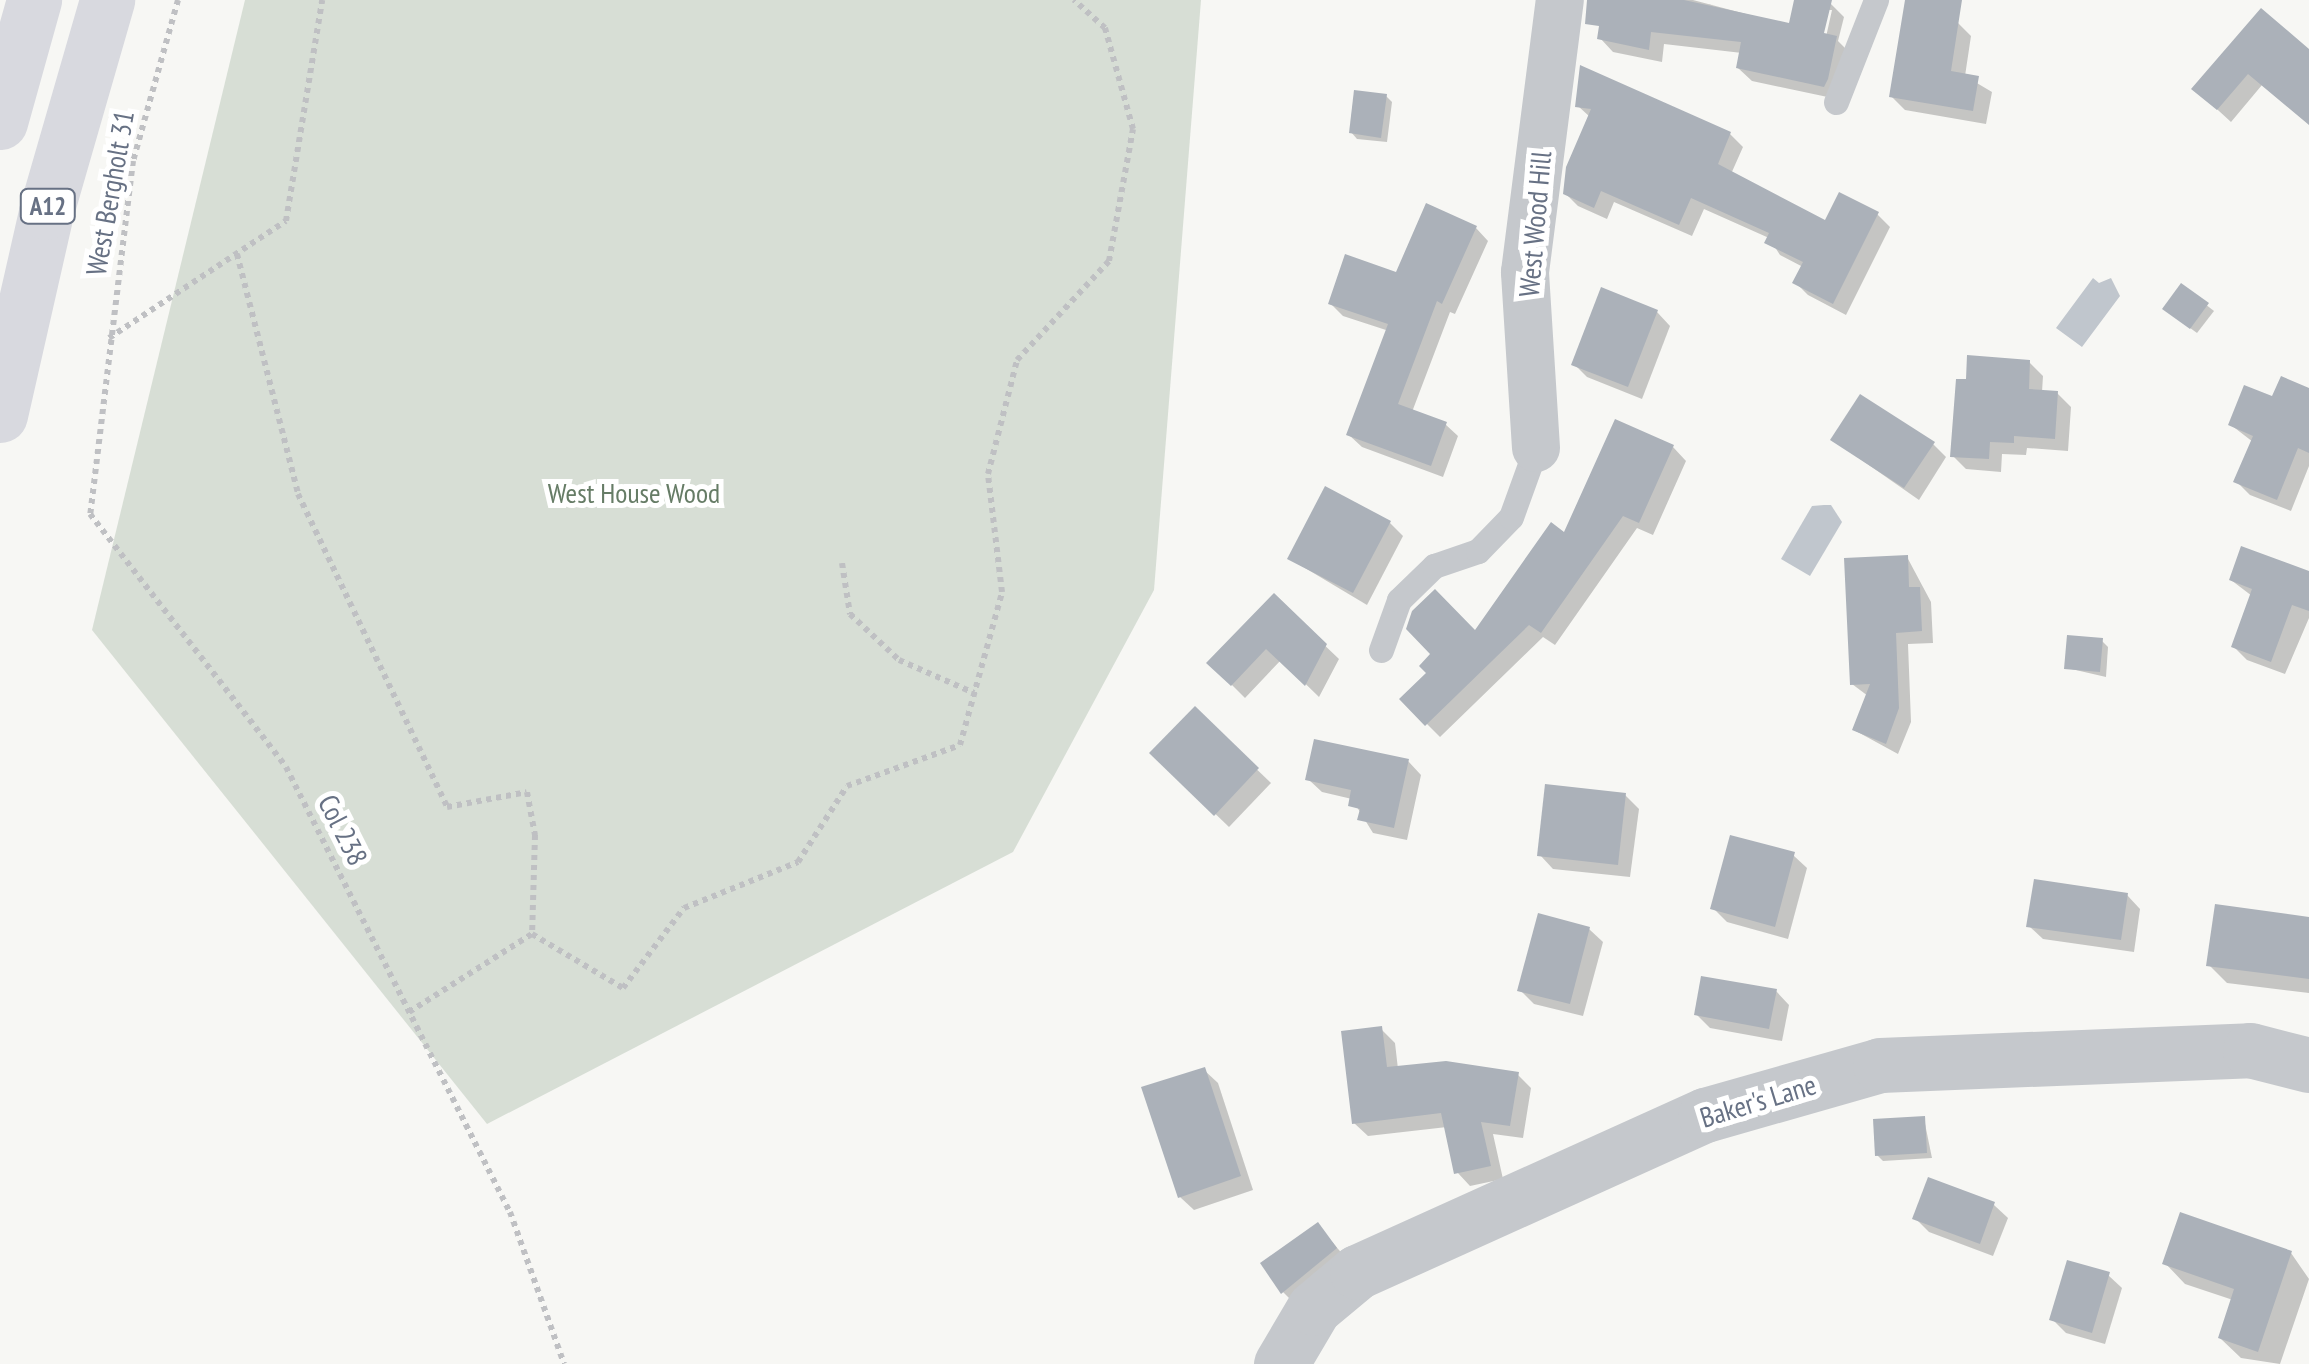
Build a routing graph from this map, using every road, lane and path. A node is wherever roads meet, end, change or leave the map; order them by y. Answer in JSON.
{"nodes":[{"id":1,"x":34,"y":0,"type":"edge"},
{"id":2,"x":107,"y":0,"type":"edge"},
{"id":3,"x":178,"y":0,"type":"edge"},
{"id":4,"x":322,"y":0,"type":"edge"},
{"id":5,"x":1074,"y":0,"type":"edge"},
{"id":6,"x":1560,"y":0,"type":"edge"},
{"id":7,"x":1876,"y":0,"type":"edge"},
{"id":8,"x":1836,"y":102,"type":"dead end"},
{"id":9,"x":0,"y":122,"type":"edge"},
{"id":10,"x":237,"y":254,"type":"junction"},
{"id":11,"x":108,"y":338,"type":"junction"},
{"id":12,"x":0,"y":414,"type":"edge"},
{"id":13,"x":1536,"y":448,"type":"joint"},
{"id":14,"x":842,"y":562,"type":"dead end"},
{"id":15,"x":1380,"y":650,"type":"dead end"},
{"id":16,"x":974,"y":694,"type":"junction"},
{"id":17,"x":532,"y":934,"type":"junction"},
{"id":18,"x":409,"y":1012,"type":"junction"},
{"id":19,"x":2309,"y":1065,"type":"edge"},
{"id":20,"x":564,"y":1364,"type":"edge"},
{"id":21,"x":1281,"y":1364,"type":"edge"}],
"edges":[{"from":1,"to":9,"type":"highway"},
{"from":2,"to":12,"type":"highway","number":"A12"},
{"from":3,"to":11,"type":"path","name":"West Bergholt 31"},
{"from":4,"to":10,"type":"path"},
{"from":5,"to":16,"type":"path"},
{"from":6,"to":13,"type":"street","name":"West Wood Hill"},
{"from":7,"to":8,"type":"lane"},
{"from":10,"to":11,"type":"path"},
{"from":10,"to":17,"type":"path"},
{"from":11,"to":18,"type":"path","name":"Col 238"},
{"from":13,"to":15,"type":"lane"},
{"from":14,"to":16,"type":"path"},
{"from":16,"to":17,"type":"path"},
{"from":17,"to":18,"type":"path"},
{"from":18,"to":20,"type":"path","name":"Col 238"},
{"from":19,"to":21,"type":"street","name":"Baker's Lane"}]}
